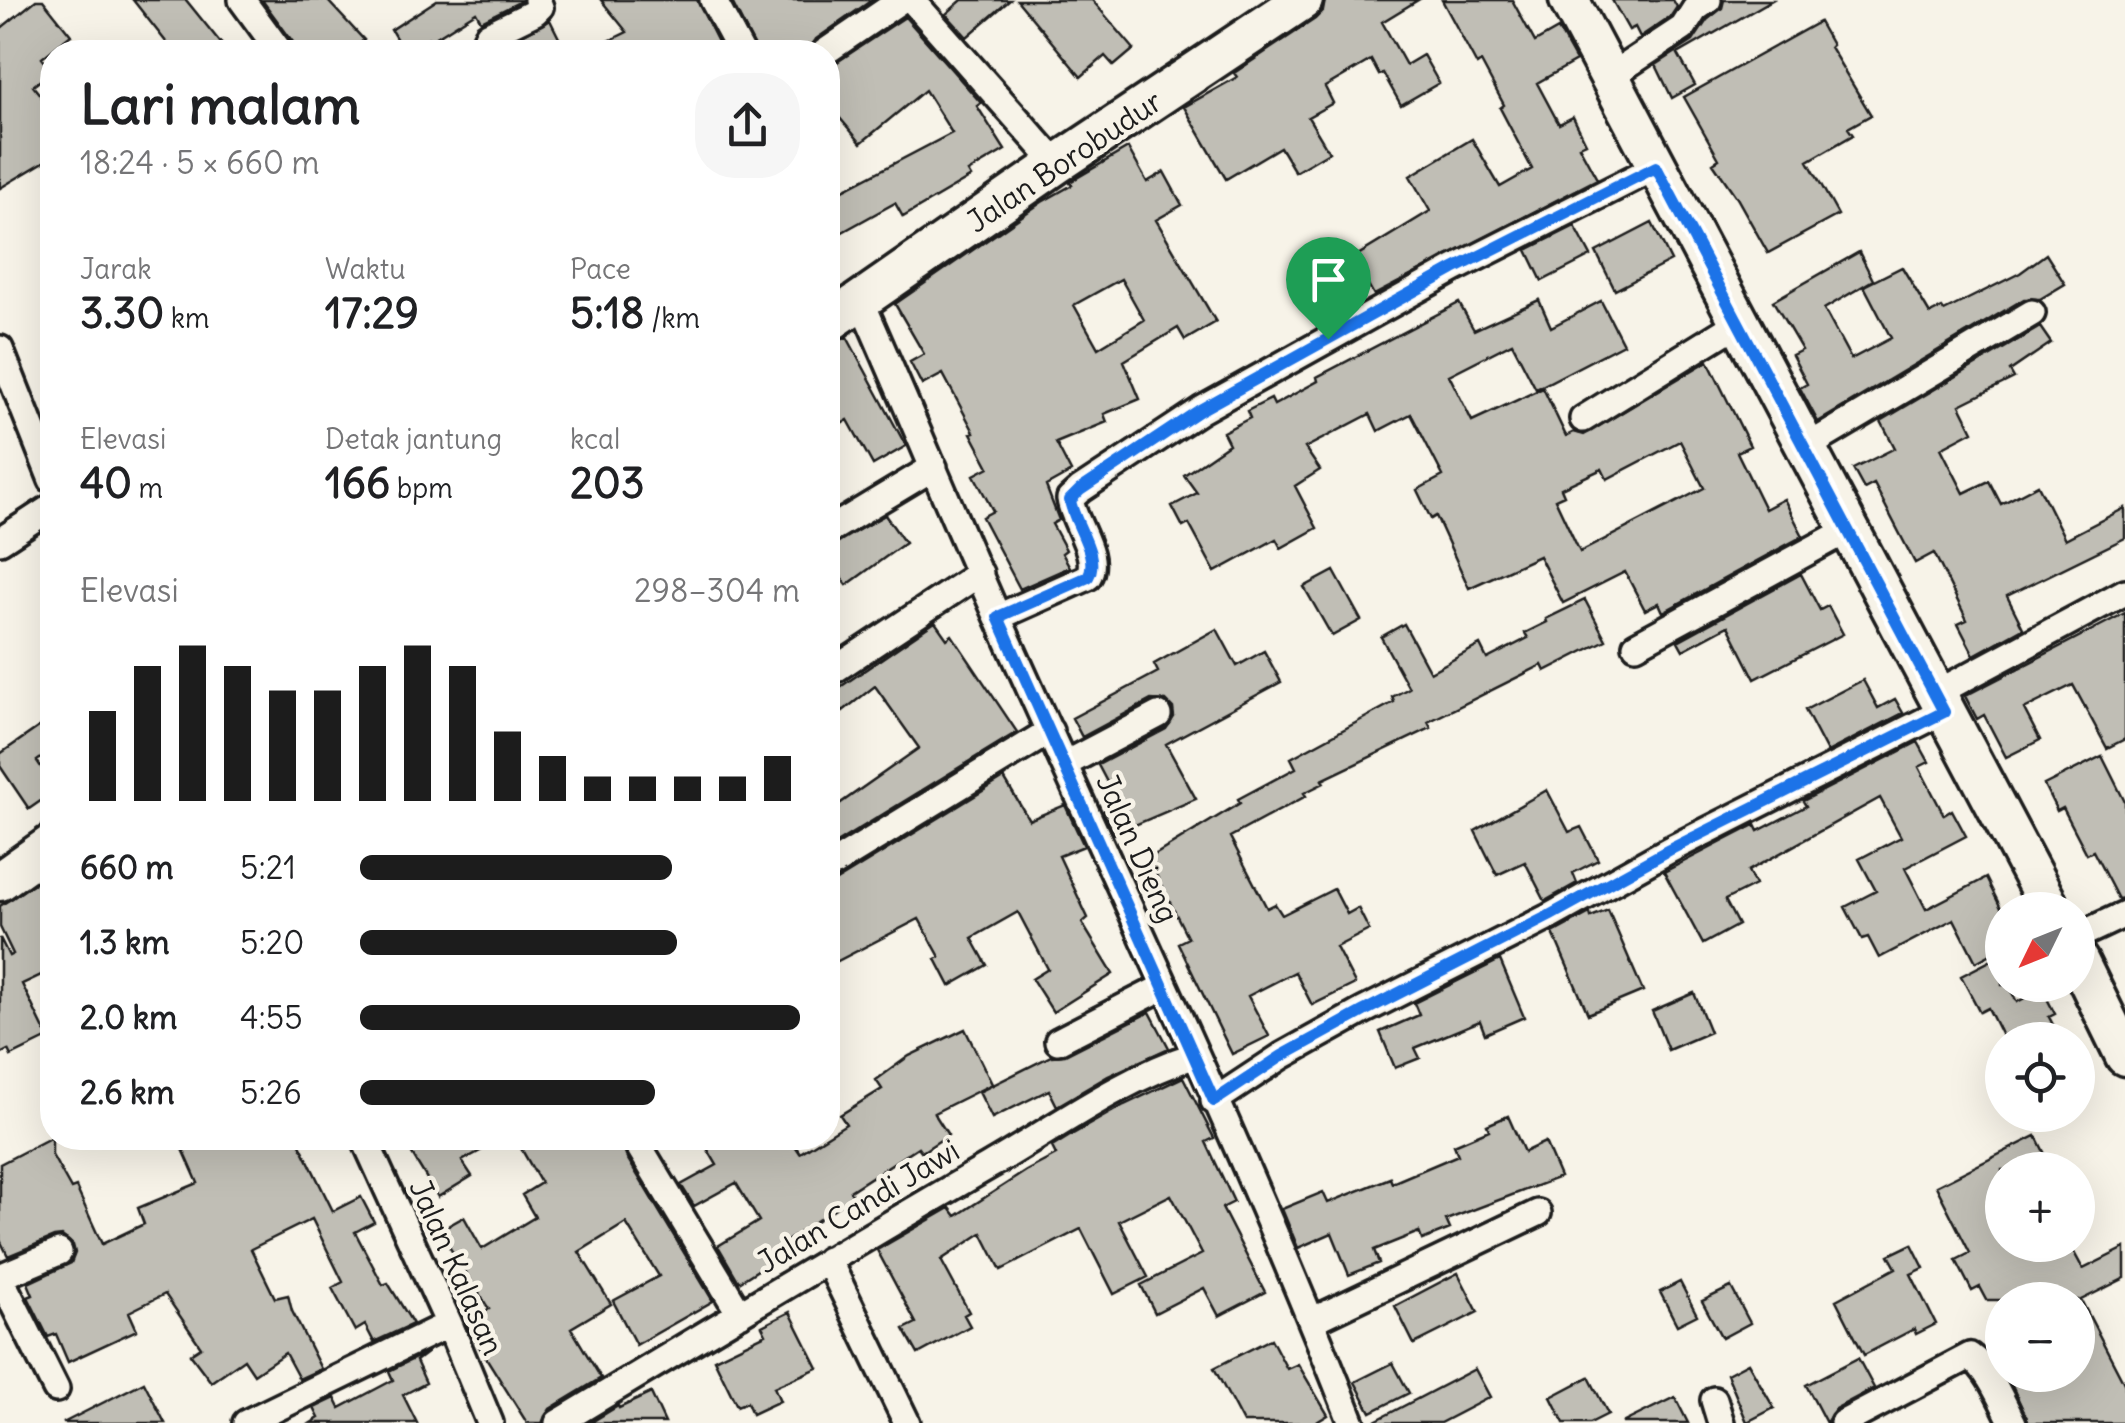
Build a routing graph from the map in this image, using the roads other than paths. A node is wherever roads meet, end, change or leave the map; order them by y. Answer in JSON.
{"nodes":[{"id":1,"x":242,"y":0,"type":"edge"},
{"id":2,"x":537,"y":0,"type":"edge"},
{"id":3,"x":713,"y":0,"type":"edge"},
{"id":4,"x":1303,"y":0,"type":"edge"},
{"id":5,"x":1569,"y":0,"type":"edge"},
{"id":6,"x":1708,"y":0,"type":"edge"},
{"id":7,"x":911,"y":1,"type":"edge"},
{"id":8,"x":271,"y":40,"type":"edge"},
{"id":9,"x":486,"y":40,"type":"edge"},
{"id":10,"x":735,"y":40,"type":"edge"},
{"id":11,"x":840,"y":43,"type":"edge"},
{"id":12,"x":1609,"y":77,"type":"junction"},
{"id":13,"x":1057,"y":164,"type":"junction"},
{"id":14,"x":1656,"y":167,"type":"junction"},
{"id":15,"x":861,"y":301,"type":"junction"},
{"id":16,"x":2032,"y":312,"type":"dead end"},
{"id":17,"x":840,"y":315,"type":"edge"},
{"id":18,"x":1738,"y":323,"type":"junction"},
{"id":19,"x":3,"y":356,"type":"edge"},
{"id":20,"x":1583,"y":419,"type":"dead end"},
{"id":21,"x":1804,"y":448,"type":"junction"},
{"id":22,"x":40,"y":451,"type":"edge"},
{"id":23,"x":934,"y":467,"type":"junction"},
{"id":24,"x":40,"y":515,"type":"edge"},
{"id":25,"x":840,"y":524,"type":"edge"},
{"id":26,"x":1848,"y":530,"type":"junction"},
{"id":27,"x":0,"y":542,"type":"edge"},
{"id":28,"x":980,"y":573,"type":"junction"},
{"id":29,"x":2125,"y":592,"type":"edge"},
{"id":30,"x":998,"y":617,"type":"junction"},
{"id":31,"x":1636,"y":644,"type":"dead end"},
{"id":32,"x":840,"y":666,"type":"edge"},
{"id":33,"x":1939,"y":703,"type":"junction"},
{"id":34,"x":1158,"y":715,"type":"dead end"},
{"id":35,"x":1050,"y":732,"type":"junction"},
{"id":36,"x":1065,"y":764,"type":"junction"},
{"id":37,"x":40,"y":852,"type":"edge"},
{"id":38,"x":840,"y":860,"type":"edge"},
{"id":39,"x":0,"y":880,"type":"edge"},
{"id":40,"x":2041,"y":892,"type":"edge"},
{"id":41,"x":2125,"y":914,"type":"edge"},
{"id":42,"x":2095,"y":928,"type":"edge"},
{"id":43,"x":1165,"y":986,"type":"junction"},
{"id":44,"x":2095,"y":995,"type":"edge"},
{"id":45,"x":1058,"y":1041,"type":"dead end"},
{"id":46,"x":1196,"y":1054,"type":"junction"},
{"id":47,"x":2125,"y":1056,"type":"edge"},
{"id":48,"x":1214,"y":1101,"type":"junction"},
{"id":49,"x":369,"y":1150,"type":"edge"},
{"id":50,"x":641,"y":1150,"type":"edge"},
{"id":51,"x":1538,"y":1213,"type":"dead end"},
{"id":52,"x":59,"y":1252,"type":"dead end"},
{"id":53,"x":828,"y":1260,"type":"junction"},
{"id":54,"x":1,"y":1276,"type":"edge"},
{"id":55,"x":740,"y":1314,"type":"junction"},
{"id":56,"x":1312,"y":1321,"type":"junction"},
{"id":57,"x":449,"y":1324,"type":"junction"},
{"id":58,"x":56,"y":1389,"type":"dead end"},
{"id":59,"x":2004,"y":1420,"type":"edge"},
{"id":60,"x":246,"y":1423,"type":"edge"},
{"id":61,"x":490,"y":1423,"type":"edge"},
{"id":62,"x":558,"y":1423,"type":"edge"},
{"id":63,"x":908,"y":1423,"type":"edge"},
{"id":64,"x":1352,"y":1423,"type":"edge"},
{"id":65,"x":1843,"y":1423,"type":"edge"}],
"edges":[{"from":1,"to":8,"type":"street"},
{"from":2,"to":9,"type":"street"},
{"from":3,"to":10,"type":"street"},
{"from":4,"to":13,"type":"street","name":"Jalan Borobudur"},
{"from":5,"to":12,"type":"street"},
{"from":6,"to":12,"type":"street"},
{"from":7,"to":11,"type":"street"},
{"from":7,"to":13,"type":"street"},
{"from":12,"to":14,"type":"street"},
{"from":13,"to":15,"type":"street","name":"Jalan Borobudur"},
{"from":14,"to":18,"type":"street"},
{"from":14,"to":30,"type":"street"},
{"from":15,"to":17,"type":"street","name":"Jalan Borobudur"},
{"from":15,"to":23,"type":"street","name":"Jalan Dieng"},
{"from":16,"to":21,"type":"street"},
{"from":18,"to":20,"type":"street"},
{"from":18,"to":21,"type":"street"},
{"from":19,"to":22,"type":"street"},
{"from":21,"to":26,"type":"street"},
{"from":23,"to":25,"type":"street"},
{"from":23,"to":28,"type":"street","name":"Jalan Dieng"},
{"from":24,"to":27,"type":"street"},
{"from":26,"to":31,"type":"street"},
{"from":26,"to":33,"type":"street"},
{"from":28,"to":30,"type":"street","name":"Jalan Dieng"},
{"from":28,"to":32,"type":"street"},
{"from":29,"to":33,"type":"street"},
{"from":30,"to":35,"type":"street","name":"Jalan Dieng"},
{"from":33,"to":40,"type":"street"},
{"from":33,"to":48,"type":"street"},
{"from":34,"to":36,"type":"street"},
{"from":35,"to":36,"type":"street","name":"Jalan Dieng"},
{"from":35,"to":38,"type":"street"},
{"from":36,"to":43,"type":"street","name":"Jalan Dieng"},
{"from":37,"to":39,"type":"street"},
{"from":41,"to":42,"type":"street"},
{"from":43,"to":45,"type":"street"},
{"from":43,"to":46,"type":"street","name":"Jalan Dieng"},
{"from":44,"to":47,"type":"street"},
{"from":46,"to":48,"type":"street","name":"Jalan Dieng"},
{"from":46,"to":53,"type":"street","name":"Jalan Candi Jawi"},
{"from":48,"to":56,"type":"street","name":"Jalan Dieng"},
{"from":49,"to":57,"type":"street","name":"Jalan Kalasan"},
{"from":50,"to":55,"type":"street"},
{"from":51,"to":56,"type":"street"},
{"from":52,"to":54,"type":"street"},
{"from":53,"to":55,"type":"street","name":"Jalan Candi Jawi"},
{"from":53,"to":63,"type":"street"},
{"from":54,"to":58,"type":"street"},
{"from":55,"to":62,"type":"street","name":"Jalan Candi Jawi"},
{"from":56,"to":64,"type":"street","name":"Jalan Dieng"},
{"from":57,"to":60,"type":"street"},
{"from":57,"to":61,"type":"street","name":"Jalan Kalasan"},
{"from":59,"to":65,"type":"street"}]}
